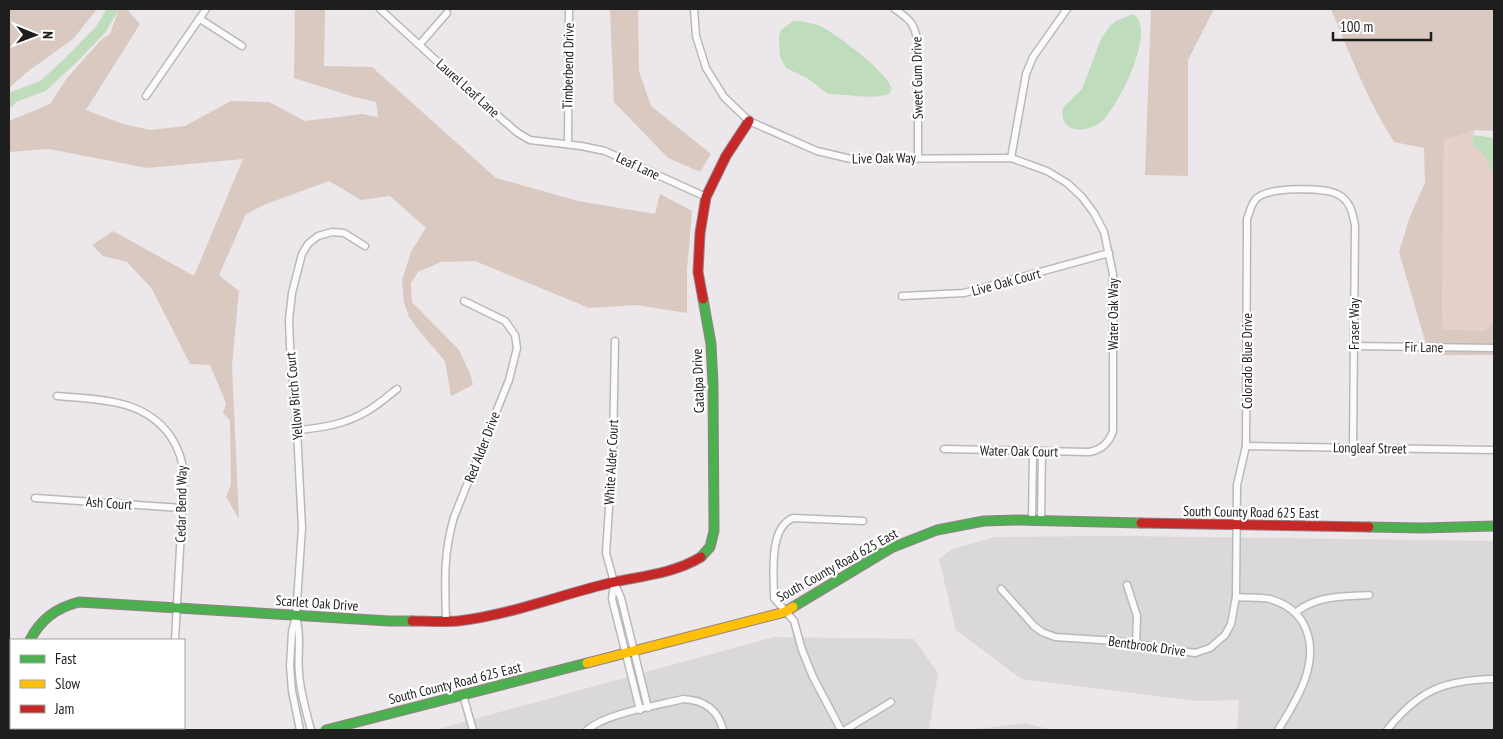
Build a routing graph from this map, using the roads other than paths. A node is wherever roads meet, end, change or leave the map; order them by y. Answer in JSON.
{"nodes":[{"id":1,"x":206,"y":9,"type":"edge"},
{"id":2,"x":380,"y":9,"type":"edge"},
{"id":3,"x":569,"y":9,"type":"edge"},
{"id":4,"x":694,"y":9,"type":"edge"},
{"id":5,"x":895,"y":9,"type":"edge"},
{"id":6,"x":1067,"y":9,"type":"edge"},
{"id":7,"x":447,"y":13,"type":"dead end"},
{"id":8,"x":200,"y":19,"type":"junction"},
{"id":9,"x":420,"y":44,"type":"junction"},
{"id":10,"x":242,"y":46,"type":"dead end"},
{"id":11,"x":146,"y":96,"type":"dead end"},
{"id":12,"x":749,"y":121,"type":"junction"},
{"id":13,"x":568,"y":144,"type":"junction"},
{"id":14,"x":918,"y":157,"type":"junction"},
{"id":15,"x":1011,"y":158,"type":"junction"},
{"id":16,"x":706,"y":197,"type":"junction"},
{"id":17,"x":1346,"y":201,"type":"joint"},
{"id":18,"x":365,"y":246,"type":"dead end"},
{"id":19,"x":1108,"y":253,"type":"junction"},
{"id":20,"x":902,"y":296,"type":"dead end"},
{"id":21,"x":464,"y":301,"type":"dead end"},
{"id":22,"x":615,"y":341,"type":"dead end"},
{"id":23,"x":1354,"y":346,"type":"junction"},
{"id":24,"x":1494,"y":348,"type":"edge"},
{"id":25,"x":398,"y":389,"type":"dead end"},
{"id":26,"x":56,"y":396,"type":"dead end"},
{"id":27,"x":297,"y":430,"type":"junction"},
{"id":28,"x":1246,"y":446,"type":"junction"},
{"id":29,"x":1353,"y":448,"type":"junction"},
{"id":30,"x":944,"y":449,"type":"dead end"},
{"id":31,"x":1494,"y":450,"type":"edge"},
{"id":32,"x":1033,"y":451,"type":"junction"},
{"id":33,"x":1042,"y":451,"type":"junction"},
{"id":34,"x":1093,"y":451,"type":"joint"},
{"id":35,"x":35,"y":498,"type":"dead end"},
{"id":36,"x":182,"y":508,"type":"junction"},
{"id":37,"x":863,"y":520,"type":"dead end"},
{"id":38,"x":1037,"y":521,"type":"junction"},
{"id":39,"x":1236,"y":526,"type":"junction"},
{"id":40,"x":1494,"y":526,"type":"edge"},
{"id":41,"x":1463,"y":528,"type":"junction"},
{"id":42,"x":1494,"y":530,"type":"edge"},
{"id":43,"x":614,"y":582,"type":"junction"},
{"id":44,"x":1127,"y":585,"type":"dead end"},
{"id":45,"x":1001,"y":589,"type":"dead end"},
{"id":46,"x":1369,"y":595,"type":"dead end"},
{"id":47,"x":1236,"y":597,"type":"junction"},
{"id":48,"x":177,"y":607,"type":"junction"},
{"id":49,"x":785,"y":612,"type":"junction"},
{"id":50,"x":1296,"y":612,"type":"junction"},
{"id":51,"x":296,"y":616,"type":"junction"},
{"id":52,"x":446,"y":621,"type":"junction"},
{"id":53,"x":31,"y":639,"type":"edge"},
{"id":54,"x":175,"y":639,"type":"edge"},
{"id":55,"x":1136,"y":644,"type":"junction"},
{"id":56,"x":629,"y":652,"type":"junction"},
{"id":57,"x":1494,"y":679,"type":"edge"},
{"id":58,"x":463,"y":695,"type":"junction"},
{"id":59,"x":890,"y":702,"type":"dead end"},
{"id":60,"x":648,"y":708,"type":"junction"},
{"id":61,"x":640,"y":710,"type":"junction"},
{"id":62,"x":300,"y":730,"type":"edge"},
{"id":63,"x":311,"y":730,"type":"edge"},
{"id":64,"x":326,"y":730,"type":"edge"},
{"id":65,"x":473,"y":730,"type":"edge"},
{"id":66,"x":587,"y":730,"type":"edge"},
{"id":67,"x":723,"y":730,"type":"edge"},
{"id":68,"x":843,"y":730,"type":"edge"},
{"id":69,"x":1278,"y":730,"type":"edge"},
{"id":70,"x":1387,"y":730,"type":"edge"}],
"edges":[{"from":1,"to":8,"type":"street"},
{"from":2,"to":9,"type":"street","name":"Laurel Leaf Lane"},
{"from":3,"to":13,"type":"street","name":"Timberbend Drive"},
{"from":4,"to":12,"type":"street","name":"Live Oak Way"},
{"from":5,"to":14,"type":"street","name":"Sweet Gum Drive"},
{"from":6,"to":15,"type":"street"},
{"from":7,"to":9,"type":"street"},
{"from":8,"to":10,"type":"street"},
{"from":8,"to":11,"type":"street"},
{"from":9,"to":13,"type":"street","name":"Laurel Leaf Lane"},
{"from":12,"to":14,"type":"street","name":"Live Oak Way"},
{"from":12,"to":16,"type":"street","name":"Catalpa Drive"},
{"from":13,"to":16,"type":"street","name":"Leaf Lane"},
{"from":14,"to":15,"type":"street","name":"Live Oak Way"},
{"from":15,"to":19,"type":"street","name":"Water Oak Way"},
{"from":16,"to":43,"type":"street","name":"Catalpa Drive"},
{"from":17,"to":23,"type":"street","name":"Fraser Way"},
{"from":17,"to":28,"type":"street","name":"Colorado Blue Drive"},
{"from":18,"to":27,"type":"street","name":"Yellow Birch Court"},
{"from":19,"to":20,"type":"street","name":"Live Oak Court"},
{"from":19,"to":34,"type":"street","name":"Water Oak Way"},
{"from":21,"to":52,"type":"street","name":"Red Alder Drive"},
{"from":22,"to":43,"type":"street","name":"White Alder Court"},
{"from":23,"to":24,"type":"street","name":"Fir Lane"},
{"from":23,"to":29,"type":"street","name":"Fraser Way"},
{"from":25,"to":27,"type":"street"},
{"from":26,"to":36,"type":"street","name":"Cedar Bend Way"},
{"from":27,"to":51,"type":"street","name":"Yellow Birch Court"},
{"from":28,"to":29,"type":"street","name":"Longleaf Street"},
{"from":28,"to":39,"type":"street","name":"Colorado Blue Drive"},
{"from":29,"to":31,"type":"street","name":"Longleaf Street"},
{"from":30,"to":32,"type":"street","name":"Water Oak Court"},
{"from":32,"to":33,"type":"street","name":"Water Oak Court"},
{"from":32,"to":38,"type":"street"},
{"from":33,"to":34,"type":"street","name":"Water Oak Court"},
{"from":33,"to":38,"type":"street"},
{"from":35,"to":36,"type":"street","name":"Ash Court"},
{"from":36,"to":48,"type":"street","name":"Cedar Bend Way"},
{"from":37,"to":49,"type":"street"},
{"from":38,"to":39,"type":"street","name":"South County Road 625 East"},
{"from":38,"to":49,"type":"street","name":"South County Road 625 East"},
{"from":39,"to":41,"type":"street","name":"South County Road 625 East"},
{"from":39,"to":47,"type":"street","name":"Bentbrook Drive"},
{"from":40,"to":41,"type":"street","name":"South County Road 625 East"},
{"from":41,"to":42,"type":"street","name":"South County Road 625 East"},
{"from":43,"to":52,"type":"street","name":"Scarlet Oak Drive"},
{"from":43,"to":56,"type":"street","name":"White Alder Court"},
{"from":44,"to":55,"type":"street"},
{"from":45,"to":55,"type":"street","name":"Bentbrook Drive"},
{"from":46,"to":50,"type":"street"},
{"from":47,"to":50,"type":"street"},
{"from":47,"to":55,"type":"street","name":"Bentbrook Drive"},
{"from":48,"to":51,"type":"street","name":"Scarlet Oak Drive"},
{"from":48,"to":53,"type":"street","name":"Scarlet Oak Drive"},
{"from":48,"to":54,"type":"street","name":"Cedar Bend Way"},
{"from":49,"to":56,"type":"street","name":"South County Road 625 East"},
{"from":49,"to":68,"type":"street"},
{"from":50,"to":69,"type":"street"},
{"from":51,"to":52,"type":"street","name":"Scarlet Oak Drive"},
{"from":51,"to":62,"type":"street","name":"Yellow Birch Court"},
{"from":51,"to":63,"type":"street","name":"Yellow Birch Court"},
{"from":56,"to":58,"type":"street","name":"South County Road 625 East"},
{"from":56,"to":60,"type":"street"},
{"from":56,"to":61,"type":"street"},
{"from":57,"to":70,"type":"street"},
{"from":58,"to":64,"type":"street","name":"South County Road 625 East"},
{"from":58,"to":65,"type":"street"},
{"from":59,"to":68,"type":"street"},
{"from":60,"to":61,"type":"street"},
{"from":60,"to":67,"type":"street"},
{"from":61,"to":66,"type":"street"}]}
